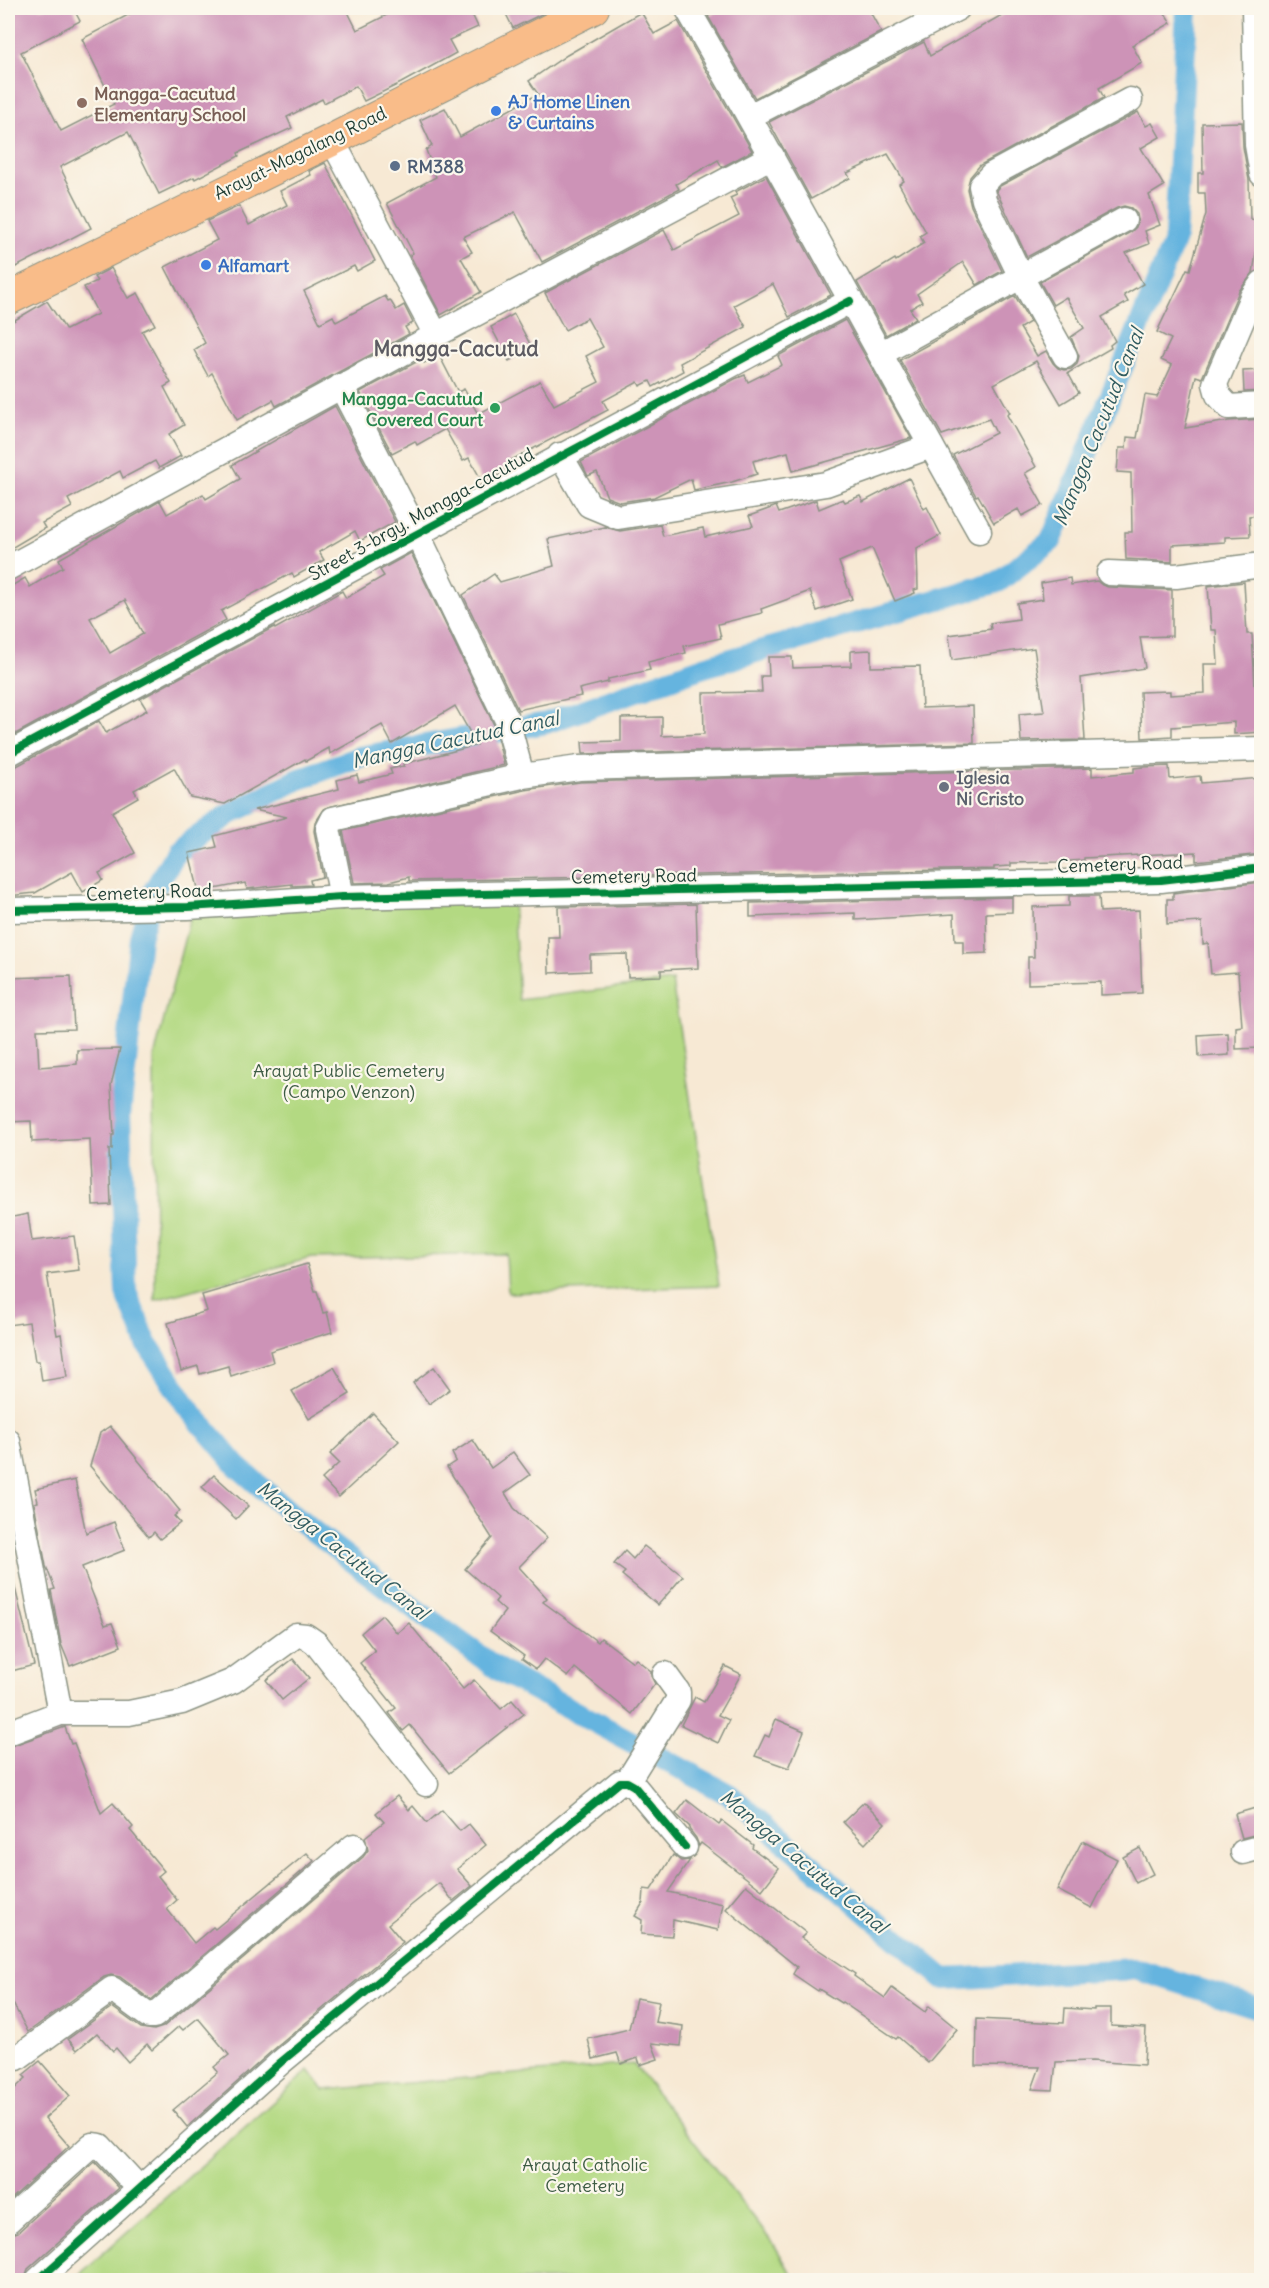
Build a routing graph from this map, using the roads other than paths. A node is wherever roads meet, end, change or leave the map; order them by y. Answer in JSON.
{"nodes":[{"id":1,"x":594,"y":8,"type":"edge"},
{"id":2,"x":687,"y":8,"type":"edge"},
{"id":3,"x":958,"y":8,"type":"edge"},
{"id":4,"x":1254,"y":8,"type":"edge"},
{"id":5,"x":1130,"y":100,"type":"dead end"},
{"id":6,"x":750,"y":116,"type":"junction"},
{"id":7,"x":332,"y":140,"type":"junction"},
{"id":8,"x":772,"y":156,"type":"junction"},
{"id":9,"x":1262,"y":174,"type":"edge"},
{"id":10,"x":1124,"y":220,"type":"dead end"},
{"id":11,"x":1021,"y":277,"type":"junction"},
{"id":12,"x":1262,"y":283,"type":"edge"},
{"id":13,"x":8,"y":299,"type":"edge"},
{"id":14,"x":850,"y":301,"type":"junction"},
{"id":15,"x":436,"y":335,"type":"junction"},
{"id":16,"x":880,"y":354,"type":"junction"},
{"id":17,"x":1065,"y":356,"type":"dead end"},
{"id":18,"x":341,"y":386,"type":"junction"},
{"id":19,"x":1262,"y":405,"type":"edge"},
{"id":20,"x":931,"y":446,"type":"junction"},
{"id":21,"x":560,"y":455,"type":"junction"},
{"id":22,"x":979,"y":531,"type":"dead end"},
{"id":23,"x":417,"y":533,"type":"junction"},
{"id":24,"x":1262,"y":565,"type":"edge"},
{"id":25,"x":8,"y":568,"type":"edge"},
{"id":26,"x":1109,"y":573,"type":"dead end"},
{"id":27,"x":1262,"y":749,"type":"edge"},
{"id":28,"x":8,"y":754,"type":"edge"},
{"id":29,"x":522,"y":776,"type":"junction"},
{"id":30,"x":1262,"y":868,"type":"edge"},
{"id":31,"x":342,"y":897,"type":"junction"},
{"id":32,"x":8,"y":910,"type":"edge"},
{"id":33,"x":8,"y":1441,"type":"edge"},
{"id":34,"x":665,"y":1674,"type":"dead end"},
{"id":35,"x":60,"y":1713,"type":"junction"},
{"id":36,"x":8,"y":1733,"type":"edge"},
{"id":37,"x":630,"y":1777,"type":"junction"},
{"id":38,"x":426,"y":1784,"type":"dead end"},
{"id":39,"x":354,"y":1845,"type":"dead end"},
{"id":40,"x":685,"y":1847,"type":"dead end"},
{"id":41,"x":11,"y":2055,"type":"edge"},
{"id":42,"x":139,"y":2188,"type":"junction"},
{"id":43,"x":8,"y":2221,"type":"edge"},
{"id":44,"x":38,"y":2280,"type":"edge"}],
"edges":[{"from":1,"to":7,"type":"main road","name":"Arayat-Magalang Road"},
{"from":2,"to":6,"type":"street"},
{"from":3,"to":6,"type":"street"},
{"from":4,"to":9,"type":"street"},
{"from":5,"to":11,"type":"street"},
{"from":6,"to":8,"type":"street"},
{"from":7,"to":13,"type":"main road","name":"Arayat-Magalang Road"},
{"from":7,"to":15,"type":"street"},
{"from":8,"to":14,"type":"street"},
{"from":8,"to":15,"type":"street"},
{"from":10,"to":11,"type":"street"},
{"from":11,"to":16,"type":"street"},
{"from":11,"to":17,"type":"street"},
{"from":12,"to":19,"type":"street"},
{"from":14,"to":16,"type":"street"},
{"from":14,"to":21,"type":"street","name":"Street 3-brgy. Mangga-cacutud"},
{"from":15,"to":18,"type":"street"},
{"from":16,"to":20,"type":"street"},
{"from":18,"to":23,"type":"street"},
{"from":18,"to":25,"type":"street"},
{"from":20,"to":21,"type":"street"},
{"from":20,"to":22,"type":"street"},
{"from":21,"to":23,"type":"street","name":"Street 3-brgy. Mangga-cacutud"},
{"from":23,"to":28,"type":"street","name":"Street 3-brgy. Mangga-cacutud"},
{"from":23,"to":29,"type":"street"},
{"from":24,"to":26,"type":"street"},
{"from":27,"to":29,"type":"street"},
{"from":29,"to":31,"type":"street"},
{"from":30,"to":31,"type":"street","name":"Cemetery Road"},
{"from":31,"to":32,"type":"street","name":"Cemetery Road"},
{"from":33,"to":35,"type":"street"},
{"from":34,"to":37,"type":"street"},
{"from":35,"to":36,"type":"street"},
{"from":35,"to":38,"type":"street"},
{"from":37,"to":40,"type":"street"},
{"from":37,"to":42,"type":"street"},
{"from":39,"to":41,"type":"street"},
{"from":42,"to":43,"type":"street"},
{"from":42,"to":44,"type":"street"}]}
